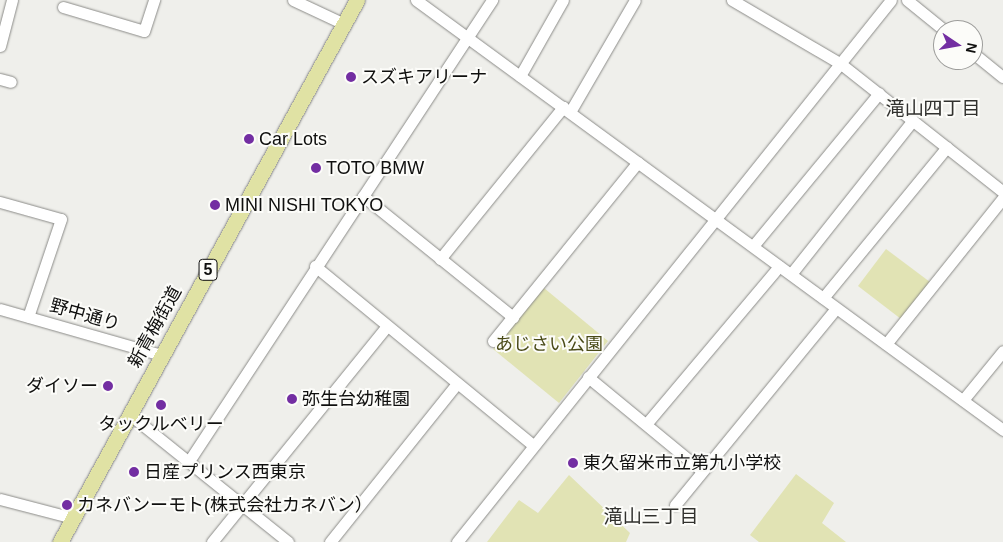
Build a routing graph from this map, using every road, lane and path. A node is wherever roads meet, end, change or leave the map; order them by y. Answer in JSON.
{"nodes":[{"id":1,"x":12,"y":0,"type":"edge"},
{"id":2,"x":154,"y":0,"type":"edge"},
{"id":3,"x":293,"y":0,"type":"edge"},
{"id":4,"x":357,"y":0,"type":"edge"},
{"id":5,"x":416,"y":0,"type":"edge"},
{"id":6,"x":492,"y":0,"type":"edge"},
{"id":7,"x":563,"y":0,"type":"edge"},
{"id":8,"x":635,"y":0,"type":"edge"},
{"id":9,"x":732,"y":0,"type":"edge"},
{"id":10,"x":891,"y":0,"type":"edge"},
{"id":11,"x":907,"y":0,"type":"edge"},
{"id":12,"x":63,"y":7,"type":"dead end"},
{"id":13,"x":933,"y":21,"type":"edge"},
{"id":14,"x":344,"y":24,"type":"junction"},
{"id":15,"x":470,"y":38,"type":"junction"},
{"id":16,"x":0,"y":46,"type":"edge"},
{"id":17,"x":983,"y":61,"type":"edge"},
{"id":18,"x":841,"y":64,"type":"junction"},
{"id":19,"x":520,"y":76,"type":"junction"},
{"id":20,"x":1003,"y":77,"type":"edge"},
{"id":21,"x":879,"y":93,"type":"junction"},
{"id":22,"x":567,"y":110,"type":"junction"},
{"id":23,"x":913,"y":120,"type":"junction"},
{"id":24,"x":947,"y":147,"type":"junction"},
{"id":25,"x":638,"y":162,"type":"junction"},
{"id":26,"x":1003,"y":192,"type":"edge"},
{"id":27,"x":363,"y":196,"type":"junction"},
{"id":28,"x":1003,"y":198,"type":"edge"},
{"id":29,"x":0,"y":202,"type":"edge"},
{"id":30,"x":715,"y":219,"type":"junction"},
{"id":31,"x":752,"y":246,"type":"junction"},
{"id":32,"x":440,"y":259,"type":"junction"},
{"id":33,"x":315,"y":266,"type":"junction"},
{"id":34,"x":779,"y":266,"type":"junction"},
{"id":35,"x":791,"y":274,"type":"junction"},
{"id":36,"x":823,"y":298,"type":"junction"},
{"id":37,"x":836,"y":308,"type":"junction"},
{"id":38,"x":0,"y":309,"type":"edge"},
{"id":39,"x":28,"y":317,"type":"junction"},
{"id":40,"x":513,"y":317,"type":"junction"},
{"id":41,"x":387,"y":326,"type":"junction"},
{"id":42,"x":493,"y":341,"type":"dead end"},
{"id":43,"x":886,"y":344,"type":"junction"},
{"id":44,"x":1003,"y":351,"type":"edge"},
{"id":45,"x":161,"y":356,"type":"junction"},
{"id":46,"x":588,"y":377,"type":"junction"},
{"id":47,"x":456,"y":385,"type":"junction"},
{"id":48,"x":963,"y":400,"type":"junction"},
{"id":49,"x":129,"y":414,"type":"junction"},
{"id":50,"x":647,"y":423,"type":"junction"},
{"id":51,"x":1003,"y":430,"type":"edge"},
{"id":52,"x":533,"y":445,"type":"junction"},
{"id":53,"x":188,"y":462,"type":"junction"},
{"id":54,"x":701,"y":470,"type":"junction"},
{"id":55,"x":0,"y":499,"type":"edge"},
{"id":56,"x":242,"y":504,"type":"junction"},
{"id":57,"x":675,"y":505,"type":"dead end"},
{"id":58,"x":73,"y":518,"type":"junction"},
{"id":59,"x":60,"y":542,"type":"edge"},
{"id":60,"x":212,"y":542,"type":"edge"},
{"id":61,"x":288,"y":542,"type":"edge"},
{"id":62,"x":330,"y":542,"type":"edge"},
{"id":63,"x":456,"y":542,"type":"edge"}],
"edges":[{"from":1,"to":16,"type":"street"},
{"from":2,"to":12,"type":"street"},
{"from":3,"to":14,"type":"street"},
{"from":4,"to":14,"type":"main road","name":"新青梅街道","number":"5"},
{"from":5,"to":15,"type":"street"},
{"from":6,"to":15,"type":"street"},
{"from":7,"to":19,"type":"street"},
{"from":8,"to":22,"type":"street"},
{"from":9,"to":18,"type":"street"},
{"from":10,"to":18,"type":"street"},
{"from":11,"to":13,"type":"street"},
{"from":14,"to":45,"type":"main road","name":"新青梅街道","number":"5"},
{"from":15,"to":19,"type":"street"},
{"from":15,"to":27,"type":"street"},
{"from":17,"to":20,"type":"street"},
{"from":18,"to":21,"type":"street"},
{"from":18,"to":30,"type":"street"},
{"from":19,"to":22,"type":"street"},
{"from":21,"to":23,"type":"street"},
{"from":21,"to":31,"type":"street"},
{"from":22,"to":25,"type":"street"},
{"from":22,"to":32,"type":"street"},
{"from":23,"to":24,"type":"street"},
{"from":23,"to":35,"type":"street"},
{"from":24,"to":26,"type":"street"},
{"from":24,"to":36,"type":"street"},
{"from":25,"to":30,"type":"street"},
{"from":25,"to":40,"type":"street"},
{"from":27,"to":32,"type":"street"},
{"from":27,"to":33,"type":"street"},
{"from":28,"to":43,"type":"street"},
{"from":29,"to":39,"type":"street"},
{"from":30,"to":31,"type":"street"},
{"from":30,"to":46,"type":"street"},
{"from":31,"to":34,"type":"street"},
{"from":32,"to":40,"type":"street"},
{"from":33,"to":41,"type":"street"},
{"from":33,"to":53,"type":"street"},
{"from":34,"to":35,"type":"street"},
{"from":34,"to":50,"type":"street"},
{"from":35,"to":36,"type":"street"},
{"from":36,"to":37,"type":"street"},
{"from":37,"to":43,"type":"street"},
{"from":37,"to":54,"type":"street"},
{"from":38,"to":39,"type":"street","name":"野中通り"},
{"from":39,"to":45,"type":"street","name":"野中通り"},
{"from":40,"to":42,"type":"street"},
{"from":41,"to":47,"type":"street"},
{"from":41,"to":56,"type":"street"},
{"from":43,"to":48,"type":"street"},
{"from":44,"to":48,"type":"street"},
{"from":45,"to":49,"type":"main road","name":"新青梅街道","number":"5"},
{"from":46,"to":50,"type":"street"},
{"from":46,"to":52,"type":"street"},
{"from":47,"to":52,"type":"street"},
{"from":47,"to":62,"type":"street"},
{"from":48,"to":51,"type":"street"},
{"from":49,"to":53,"type":"street"},
{"from":49,"to":58,"type":"main road","name":"新青梅街道","number":"5"},
{"from":50,"to":54,"type":"street"},
{"from":52,"to":63,"type":"street"},
{"from":53,"to":56,"type":"street"},
{"from":54,"to":57,"type":"street"},
{"from":55,"to":58,"type":"street"},
{"from":56,"to":60,"type":"street"},
{"from":56,"to":61,"type":"street"},
{"from":58,"to":59,"type":"main road","name":"新青梅街道","number":"5"}]}
